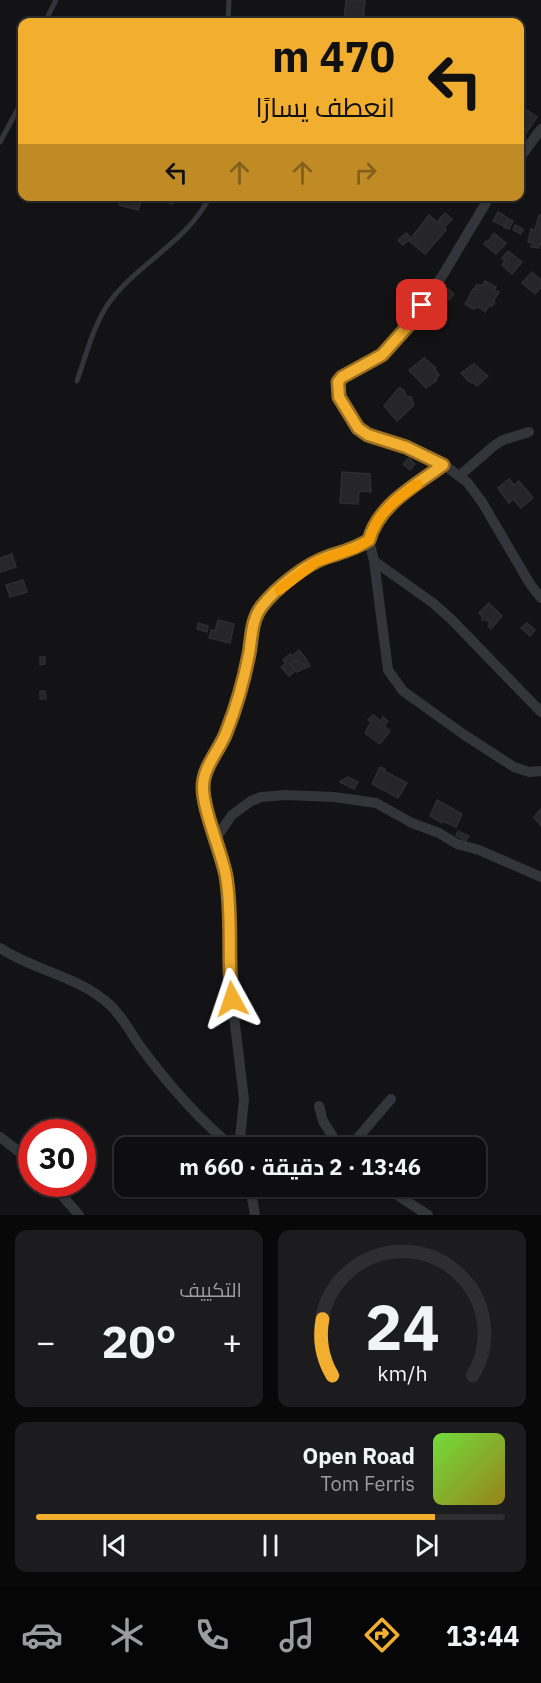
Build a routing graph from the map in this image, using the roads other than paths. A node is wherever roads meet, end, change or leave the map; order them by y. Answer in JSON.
{"nodes":[{"id":1,"x":56,"y":0,"type":"edge"},
{"id":2,"x":229,"y":0,"type":"edge"},
{"id":3,"x":47,"y":18,"type":"edge"},
{"id":4,"x":228,"y":18,"type":"edge"},
{"id":5,"x":18,"y":108,"type":"edge"},
{"id":6,"x":541,"y":129,"type":"edge"},
{"id":7,"x":0,"y":142,"type":"edge"},
{"id":8,"x":524,"y":152,"type":"edge"},
{"id":9,"x":207,"y":201,"type":"edge"},
{"id":10,"x":487,"y":201,"type":"edge"},
{"id":11,"x":77,"y":381,"type":"dead end"},
{"id":12,"x":529,"y":432,"type":"dead end"},
{"id":13,"x":443,"y":465,"type":"junction"},
{"id":14,"x":459,"y":476,"type":"junction"},
{"id":15,"x":369,"y":540,"type":"junction"},
{"id":16,"x":374,"y":561,"type":"junction"},
{"id":17,"x":541,"y":598,"type":"edge"},
{"id":18,"x":541,"y":712,"type":"edge"},
{"id":19,"x":541,"y":771,"type":"edge"},
{"id":20,"x":216,"y":838,"type":"junction"},
{"id":21,"x":541,"y":877,"type":"edge"},
{"id":22,"x":0,"y":948,"type":"edge"},
{"id":23,"x":391,"y":1099,"type":"dead end"},
{"id":24,"x":319,"y":1106,"type":"dead end"},
{"id":25,"x":0,"y":1137,"type":"edge"},
{"id":26,"x":221,"y":1137,"type":"edge"},
{"id":27,"x":240,"y":1137,"type":"edge"},
{"id":28,"x":333,"y":1137,"type":"edge"},
{"id":29,"x":358,"y":1137,"type":"edge"},
{"id":30,"x":18,"y":1151,"type":"edge"},
{"id":31,"x":63,"y":1197,"type":"edge"},
{"id":32,"x":252,"y":1197,"type":"edge"},
{"id":33,"x":400,"y":1197,"type":"edge"},
{"id":34,"x":79,"y":1215,"type":"edge"},
{"id":35,"x":255,"y":1215,"type":"edge"},
{"id":36,"x":428,"y":1215,"type":"edge"}],
"edges":[{"from":1,"to":3,"type":"lane"},
{"from":2,"to":4,"type":"lane"},
{"from":5,"to":7,"type":"lane"},
{"from":6,"to":8,"type":"street"},
{"from":9,"to":11,"type":"lane"},
{"from":10,"to":13,"type":"street"},
{"from":12,"to":14,"type":"street"},
{"from":13,"to":14,"type":"street"},
{"from":13,"to":15,"type":"street"},
{"from":14,"to":17,"type":"street"},
{"from":15,"to":16,"type":"street"},
{"from":15,"to":20,"type":"street"},
{"from":16,"to":18,"type":"street"},
{"from":16,"to":19,"type":"street"},
{"from":20,"to":21,"type":"street"},
{"from":20,"to":27,"type":"street"},
{"from":22,"to":26,"type":"street"},
{"from":23,"to":29,"type":"street"},
{"from":24,"to":28,"type":"street"},
{"from":25,"to":30,"type":"street"},
{"from":31,"to":34,"type":"street"},
{"from":32,"to":35,"type":"street"},
{"from":33,"to":36,"type":"street"}]}
